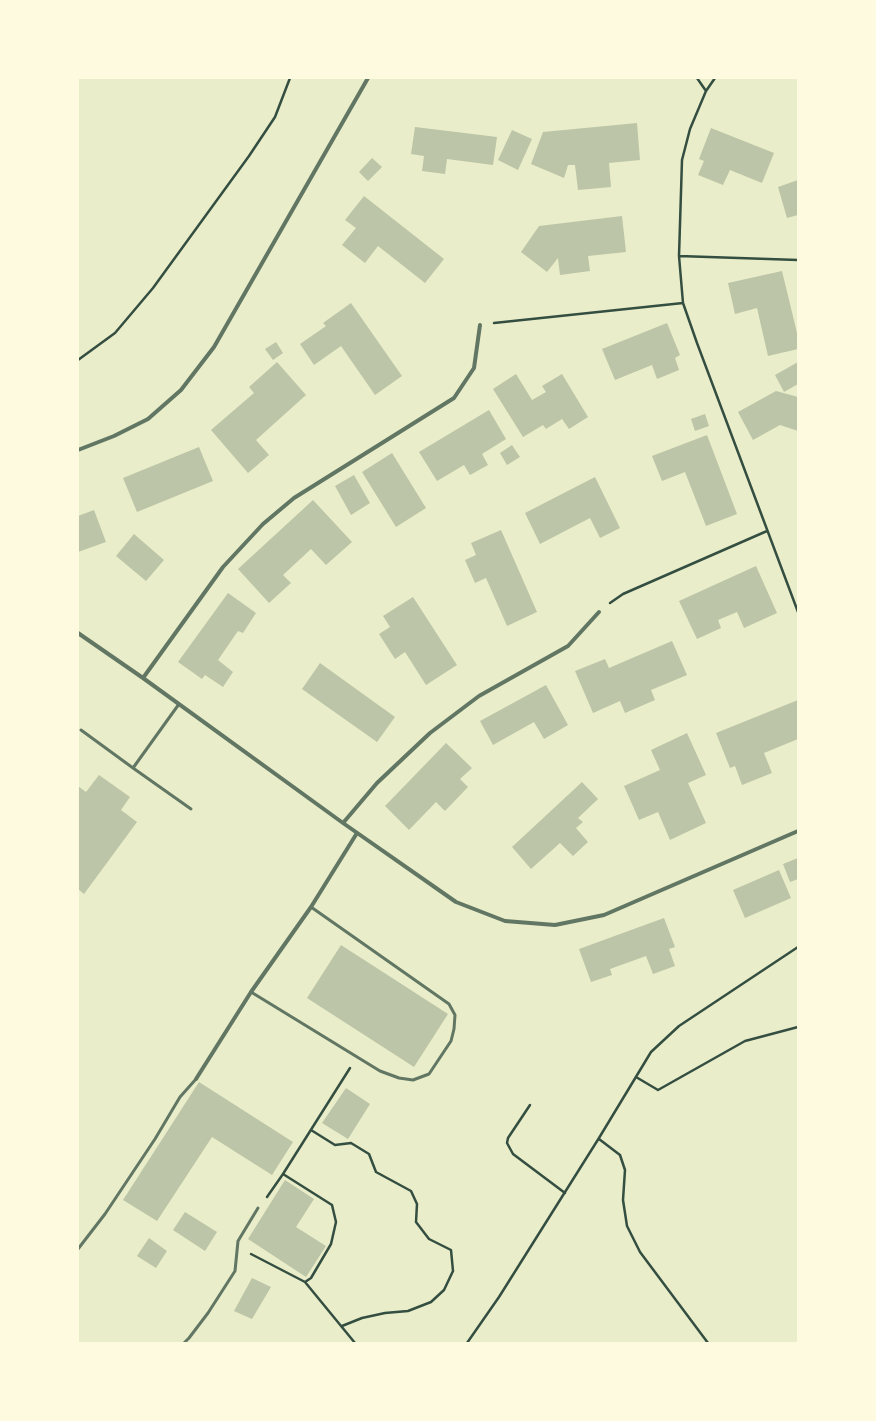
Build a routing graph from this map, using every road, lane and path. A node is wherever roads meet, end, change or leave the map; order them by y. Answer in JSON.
{"nodes":[{"id":1,"x":290,"y":78,"type":"edge"},
{"id":2,"x":368,"y":78,"type":"edge"},
{"id":3,"x":697,"y":78,"type":"edge"},
{"id":4,"x":715,"y":78,"type":"edge"},
{"id":5,"x":706,"y":91,"type":"junction"},
{"id":6,"x":679,"y":256,"type":"junction"},
{"id":7,"x":798,"y":260,"type":"edge"},
{"id":8,"x":684,"y":303,"type":"junction"},
{"id":9,"x":480,"y":325,"type":"joint"},
{"id":10,"x":78,"y":360,"type":"edge"},
{"id":11,"x":78,"y":450,"type":"edge"},
{"id":12,"x":767,"y":531,"type":"junction"},
{"id":13,"x":598,"y":612,"type":"joint"},
{"id":14,"x":798,"y":612,"type":"edge"},
{"id":15,"x":78,"y":633,"type":"edge"},
{"id":16,"x":143,"y":678,"type":"junction"},
{"id":17,"x":179,"y":704,"type":"junction"},
{"id":18,"x":80,"y":730,"type":"dead end"},
{"id":19,"x":133,"y":768,"type":"junction"},
{"id":20,"x":191,"y":810,"type":"dead end"},
{"id":21,"x":343,"y":823,"type":"junction"},
{"id":22,"x":798,"y":831,"type":"edge"},
{"id":23,"x":357,"y":833,"type":"junction"},
{"id":24,"x":312,"y":907,"type":"junction"},
{"id":25,"x":798,"y":947,"type":"edge"},
{"id":26,"x":251,"y":992,"type":"junction"},
{"id":27,"x":798,"y":1027,"type":"edge"},
{"id":28,"x":357,"y":1057,"type":"junction"},
{"id":29,"x":636,"y":1077,"type":"junction"},
{"id":30,"x":196,"y":1079,"type":"joint"},
{"id":31,"x":530,"y":1105,"type":"dead end"},
{"id":32,"x":311,"y":1130,"type":"junction"},
{"id":33,"x":599,"y":1138,"type":"junction"},
{"id":34,"x":283,"y":1174,"type":"junction"},
{"id":35,"x":565,"y":1193,"type":"junction"},
{"id":36,"x":258,"y":1208,"type":"joint"},
{"id":37,"x":78,"y":1249,"type":"edge"},
{"id":38,"x":245,"y":1250,"type":"dead end"},
{"id":39,"x":305,"y":1282,"type":"junction"},
{"id":40,"x":342,"y":1326,"type":"junction"},
{"id":41,"x":184,"y":1343,"type":"edge"},
{"id":42,"x":355,"y":1343,"type":"edge"},
{"id":43,"x":466,"y":1343,"type":"edge"},
{"id":44,"x":708,"y":1343,"type":"edge"}],
"edges":[{"from":1,"to":10,"type":"path"},
{"from":2,"to":11,"type":"street"},
{"from":3,"to":5,"type":"path"},
{"from":4,"to":5,"type":"path"},
{"from":5,"to":6,"type":"path"},
{"from":6,"to":7,"type":"path"},
{"from":6,"to":8,"type":"path"},
{"from":8,"to":9,"type":"path"},
{"from":8,"to":12,"type":"path"},
{"from":9,"to":16,"type":"street"},
{"from":12,"to":13,"type":"path"},
{"from":12,"to":14,"type":"path"},
{"from":13,"to":21,"type":"street"},
{"from":15,"to":16,"type":"street"},
{"from":16,"to":17,"type":"street"},
{"from":17,"to":19,"type":"lane"},
{"from":17,"to":21,"type":"street"},
{"from":18,"to":19,"type":"lane"},
{"from":19,"to":20,"type":"lane"},
{"from":21,"to":23,"type":"street"},
{"from":22,"to":23,"type":"street"},
{"from":23,"to":24,"type":"street"},
{"from":24,"to":26,"type":"street"},
{"from":24,"to":28,"type":"lane"},
{"from":25,"to":29,"type":"path"},
{"from":26,"to":28,"type":"lane"},
{"from":26,"to":30,"type":"street"},
{"from":27,"to":29,"type":"path"},
{"from":28,"to":32,"type":"path"},
{"from":29,"to":33,"type":"path"},
{"from":30,"to":37,"type":"lane"},
{"from":31,"to":35,"type":"path"},
{"from":32,"to":34,"type":"path"},
{"from":32,"to":40,"type":"path"},
{"from":33,"to":35,"type":"path"},
{"from":33,"to":44,"type":"path"},
{"from":34,"to":36,"type":"path"},
{"from":34,"to":39,"type":"path"},
{"from":35,"to":43,"type":"path"},
{"from":36,"to":41,"type":"lane"},
{"from":38,"to":39,"type":"path"},
{"from":39,"to":40,"type":"path"},
{"from":40,"to":42,"type":"path"}]}
